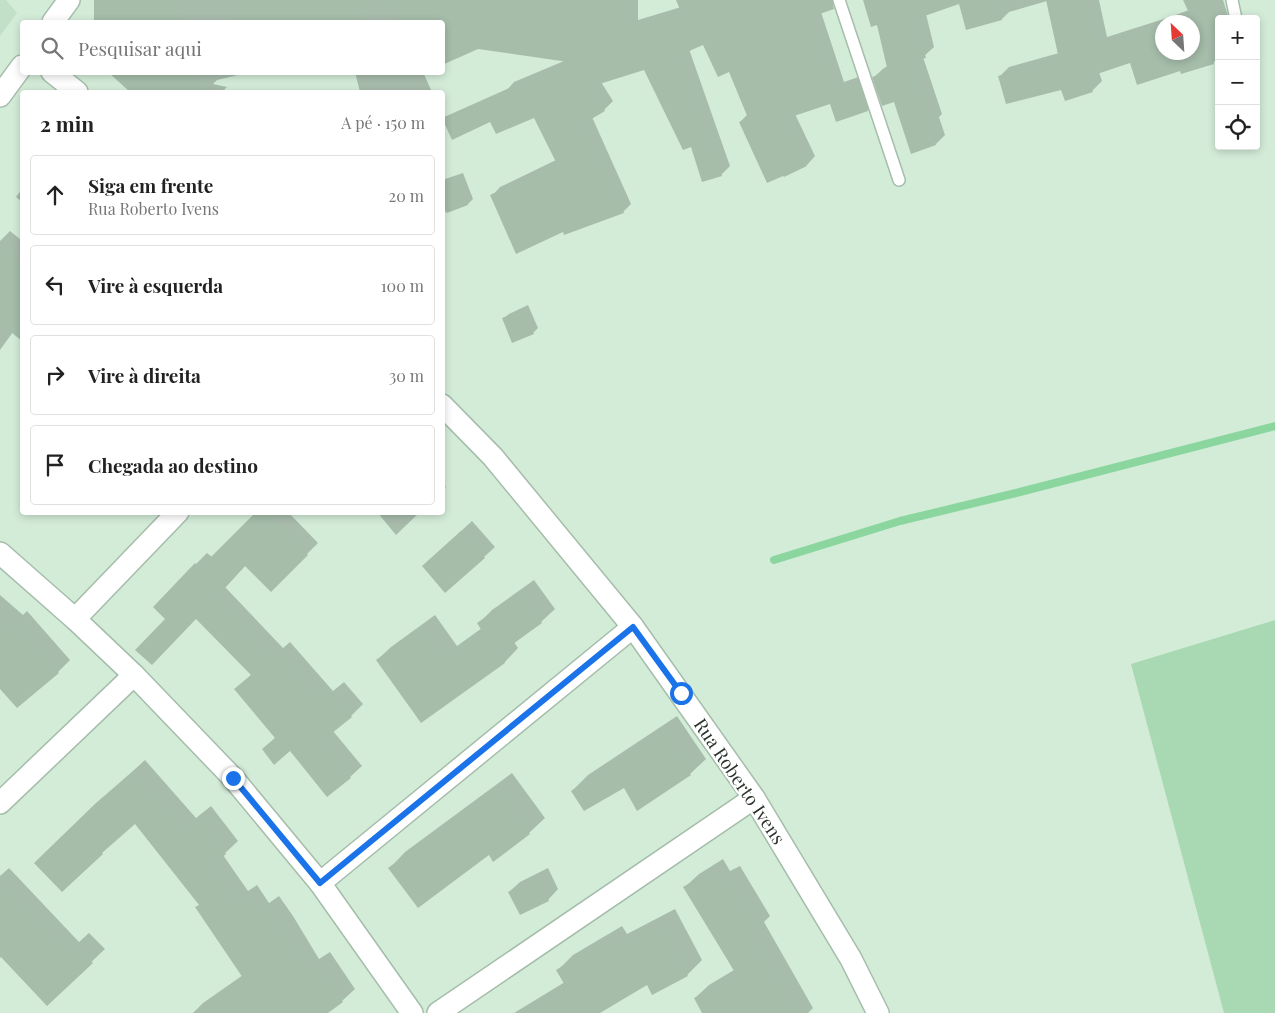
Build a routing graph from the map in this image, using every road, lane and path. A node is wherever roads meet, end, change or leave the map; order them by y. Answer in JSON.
{"nodes":[{"id":1,"x":68,"y":0,"type":"edge"},
{"id":2,"x":839,"y":0,"type":"edge"},
{"id":3,"x":1232,"y":0,"type":"edge"},
{"id":4,"x":1235,"y":15,"type":"edge"},
{"id":5,"x":54,"y":20,"type":"edge"},
{"id":6,"x":20,"y":69,"type":"edge"},
{"id":7,"x":56,"y":75,"type":"edge"},
{"id":8,"x":74,"y":90,"type":"edge"},
{"id":9,"x":0,"y":96,"type":"edge"},
{"id":10,"x":898,"y":180,"type":"dead end"},
{"id":11,"x":445,"y":408,"type":"edge"},
{"id":12,"x":175,"y":515,"type":"edge"},
{"id":13,"x":0,"y":553,"type":"edge"},
{"id":14,"x":75,"y":619,"type":"junction"},
{"id":15,"x":633,"y":627,"type":"junction"},
{"id":16,"x":134,"y":675,"type":"junction"},
{"id":17,"x":754,"y":798,"type":"junction"},
{"id":18,"x":0,"y":803,"type":"edge"},
{"id":19,"x":320,"y":883,"type":"junction"},
{"id":20,"x":412,"y":1013,"type":"edge"},
{"id":21,"x":438,"y":1013,"type":"edge"},
{"id":22,"x":878,"y":1013,"type":"edge"}],
"edges":[{"from":1,"to":5,"type":"street"},
{"from":2,"to":10,"type":"lane"},
{"from":3,"to":4,"type":"lane"},
{"from":6,"to":9,"type":"street"},
{"from":7,"to":8,"type":"street"},
{"from":11,"to":15,"type":"street","name":"Rua Roberto Ivens"},
{"from":12,"to":14,"type":"street"},
{"from":13,"to":14,"type":"street"},
{"from":14,"to":16,"type":"street"},
{"from":15,"to":17,"type":"street","name":"Rua Roberto Ivens"},
{"from":15,"to":19,"type":"street"},
{"from":16,"to":18,"type":"street"},
{"from":16,"to":19,"type":"street"},
{"from":17,"to":21,"type":"street"},
{"from":17,"to":22,"type":"street","name":"Rua Roberto Ivens"},
{"from":19,"to":20,"type":"street"}]}
